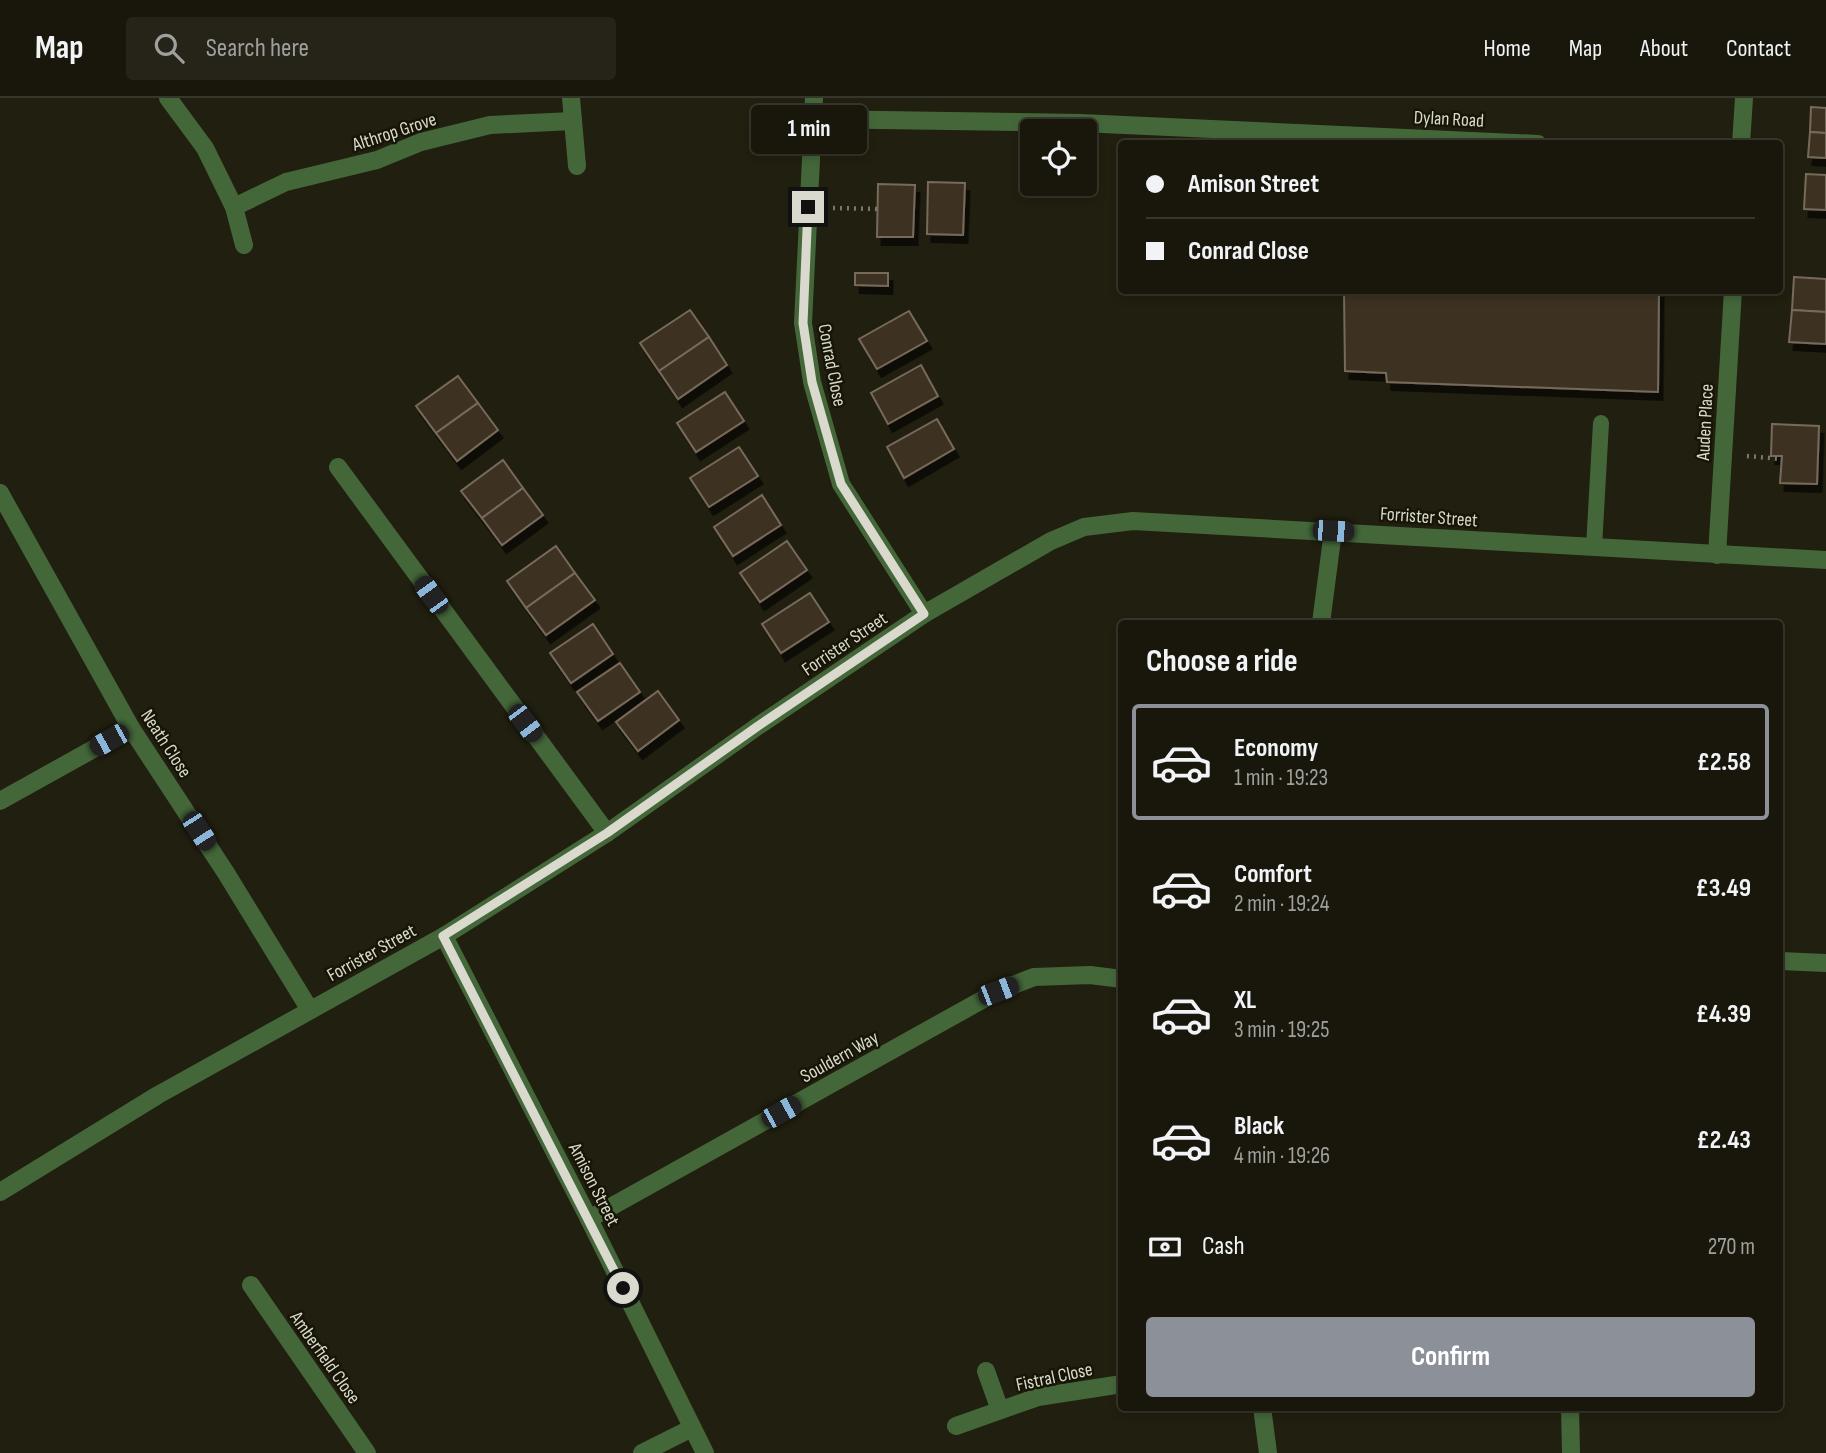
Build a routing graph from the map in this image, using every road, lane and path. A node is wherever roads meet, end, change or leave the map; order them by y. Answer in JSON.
{"nodes":[{"id":1,"x":169,"y":98,"type":"edge"},
{"id":2,"x":571,"y":98,"type":"edge"},
{"id":3,"x":814,"y":98,"type":"edge"},
{"id":4,"x":1744,"y":98,"type":"edge"},
{"id":5,"x":813,"y":119,"type":"junction"},
{"id":6,"x":573,"y":121,"type":"junction"},
{"id":7,"x":1451,"y":140,"type":"edge"},
{"id":8,"x":1741,"y":140,"type":"edge"},
{"id":9,"x":577,"y":166,"type":"dead end"},
{"id":10,"x":234,"y":207,"type":"junction"},
{"id":11,"x":808,"y":207,"type":"junction"},
{"id":12,"x":878,"y":209,"type":"dead end"},
{"id":13,"x":244,"y":246,"type":"dead end"},
{"id":14,"x":1733,"y":294,"type":"edge"},
{"id":15,"x":1601,"y":422,"type":"dead end"},
{"id":16,"x":338,"y":467,"type":"dead end"},
{"id":17,"x":0,"y":492,"type":"edge"},
{"id":18,"x":1333,"y":531,"type":"junction"},
{"id":19,"x":1594,"y":547,"type":"junction"},
{"id":20,"x":1717,"y":555,"type":"junction"},
{"id":21,"x":1826,"y":560,"type":"edge"},
{"id":22,"x":924,"y":614,"type":"junction"},
{"id":23,"x":1321,"y":620,"type":"edge"},
{"id":24,"x":131,"y":728,"type":"junction"},
{"id":25,"x":0,"y":800,"type":"edge"},
{"id":26,"x":607,"y":833,"type":"junction"},
{"id":27,"x":443,"y":936,"type":"junction"},
{"id":28,"x":1783,"y":961,"type":"edge"},
{"id":29,"x":1826,"y":963,"type":"edge"},
{"id":30,"x":1118,"y":978,"type":"edge"},
{"id":31,"x":310,"y":1010,"type":"junction"},
{"id":32,"x":0,"y":1192,"type":"edge"},
{"id":33,"x":589,"y":1219,"type":"junction"},
{"id":34,"x":251,"y":1285,"type":"dead end"},
{"id":35,"x":986,"y":1371,"type":"dead end"},
{"id":36,"x":1118,"y":1385,"type":"edge"},
{"id":37,"x":999,"y":1410,"type":"junction"},
{"id":38,"x":1263,"y":1411,"type":"edge"},
{"id":39,"x":1570,"y":1411,"type":"edge"},
{"id":40,"x":956,"y":1426,"type":"dead end"},
{"id":41,"x":692,"y":1427,"type":"junction"},
{"id":42,"x":368,"y":1453,"type":"edge"},
{"id":43,"x":642,"y":1453,"type":"edge"},
{"id":44,"x":705,"y":1453,"type":"edge"},
{"id":45,"x":1268,"y":1453,"type":"edge"},
{"id":46,"x":1571,"y":1453,"type":"edge"}],
"edges":[{"from":1,"to":10,"type":"street"},
{"from":2,"to":6,"type":"street"},
{"from":3,"to":5,"type":"street","name":"Conrad Close"},
{"from":4,"to":8,"type":"street"},
{"from":5,"to":7,"type":"street","name":"Dylan Road"},
{"from":5,"to":11,"type":"street","name":"Conrad Close"},
{"from":6,"to":9,"type":"street"},
{"from":6,"to":10,"type":"street","name":"Althrop Grove"},
{"from":10,"to":13,"type":"street"},
{"from":11,"to":12,"type":"path"},
{"from":11,"to":22,"type":"street","name":"Conrad Close"},
{"from":14,"to":20,"type":"street","name":"Auden Place"},
{"from":15,"to":19,"type":"lane"},
{"from":16,"to":26,"type":"street"},
{"from":17,"to":24,"type":"street","name":"Neath Close"},
{"from":18,"to":19,"type":"street","name":"Forrister Street"},
{"from":18,"to":22,"type":"street","name":"Forrister Street"},
{"from":18,"to":23,"type":"street"},
{"from":19,"to":20,"type":"street","name":"Forrister Street"},
{"from":20,"to":21,"type":"street","name":"Forrister Street"},
{"from":22,"to":26,"type":"street","name":"Forrister Street"},
{"from":24,"to":25,"type":"street"},
{"from":24,"to":31,"type":"street","name":"Neath Close"},
{"from":26,"to":27,"type":"street","name":"Forrister Street"},
{"from":27,"to":31,"type":"street","name":"Forrister Street"},
{"from":27,"to":33,"type":"street","name":"Amison Street"},
{"from":28,"to":29,"type":"street"},
{"from":30,"to":33,"type":"street","name":"Souldern Way"},
{"from":31,"to":32,"type":"street","name":"Forrister Street"},
{"from":33,"to":41,"type":"street","name":"Amison Street"},
{"from":34,"to":42,"type":"street","name":"Amberfield Close"},
{"from":35,"to":37,"type":"street"},
{"from":36,"to":37,"type":"street","name":"Fistral Close"},
{"from":37,"to":40,"type":"street","name":"Fistral Close"},
{"from":38,"to":45,"type":"street"},
{"from":39,"to":46,"type":"street"},
{"from":41,"to":43,"type":"street"},
{"from":41,"to":44,"type":"street","name":"Amison Street"}]}
